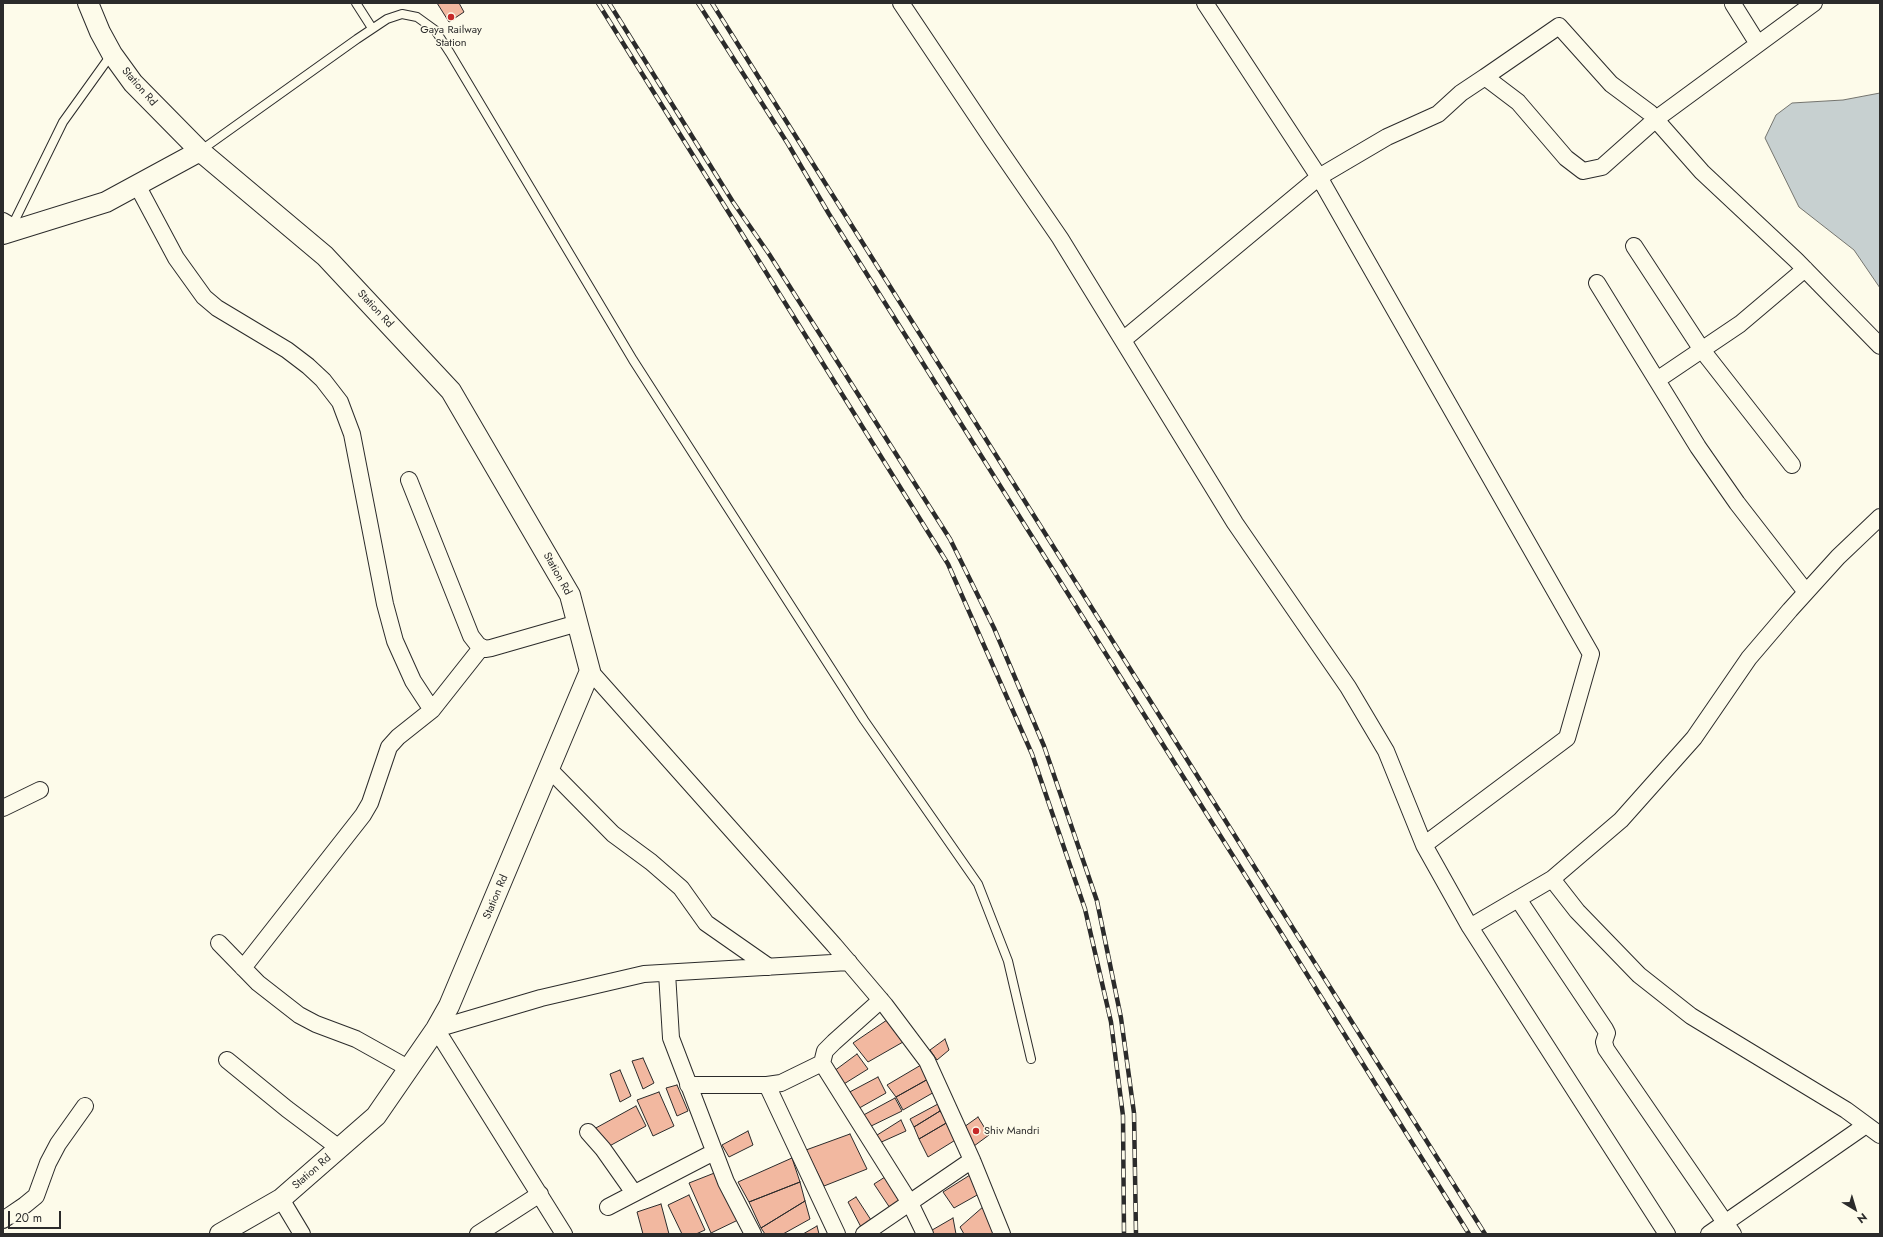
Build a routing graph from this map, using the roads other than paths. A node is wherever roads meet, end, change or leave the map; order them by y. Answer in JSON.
{"nodes":[{"id":1,"x":88,"y":3,"type":"edge"},
{"id":2,"x":356,"y":3,"type":"edge"},
{"id":3,"x":901,"y":3,"type":"edge"},
{"id":4,"x":1205,"y":3,"type":"edge"},
{"id":5,"x":1734,"y":3,"type":"edge"},
{"id":6,"x":1814,"y":3,"type":"edge"},
{"id":7,"x":372,"y":28,"type":"junction"},
{"id":8,"x":1758,"y":44,"type":"junction"},
{"id":9,"x":112,"y":54,"type":"junction"},
{"id":10,"x":1485,"y":77,"type":"junction"},
{"id":11,"x":1656,"y":119,"type":"junction"},
{"id":12,"x":200,"y":151,"type":"junction"},
{"id":13,"x":1319,"y":177,"type":"junction"},
{"id":14,"x":137,"y":185,"type":"junction"},
{"id":15,"x":9,"y":228,"type":"edge"},
{"id":16,"x":1634,"y":246,"type":"dead end"},
{"id":17,"x":1805,"y":269,"type":"junction"},
{"id":18,"x":1597,"y":283,"type":"dead end"},
{"id":19,"x":1123,"y":340,"type":"junction"},
{"id":20,"x":1880,"y":346,"type":"edge"},
{"id":21,"x":1702,"y":350,"type":"junction"},
{"id":22,"x":1657,"y":380,"type":"junction"},
{"id":23,"x":1792,"y":465,"type":"dead end"},
{"id":24,"x":409,"y":480,"type":"dead end"},
{"id":25,"x":1880,"y":516,"type":"edge"},
{"id":26,"x":1806,"y":592,"type":"junction"},
{"id":27,"x":578,"y":623,"type":"junction"},
{"id":28,"x":481,"y":648,"type":"junction"},
{"id":29,"x":590,"y":671,"type":"junction"},
{"id":30,"x":432,"y":710,"type":"junction"},
{"id":31,"x":550,"y":770,"type":"junction"},
{"id":32,"x":40,"y":790,"type":"dead end"},
{"id":33,"x":3,"y":808,"type":"edge"},
{"id":34,"x":1424,"y":845,"type":"junction"},
{"id":35,"x":1552,"y":879,"type":"junction"},
{"id":36,"x":1518,"y":899,"type":"junction"},
{"id":37,"x":1470,"y":927,"type":"junction"},
{"id":38,"x":219,"y":943,"type":"dead end"},
{"id":39,"x":849,"y":962,"type":"junction"},
{"id":40,"x":769,"y":967,"type":"junction"},
{"id":41,"x":243,"y":968,"type":"junction"},
{"id":42,"x":667,"y":973,"type":"junction"},
{"id":43,"x":881,"y":1000,"type":"junction"},
{"id":44,"x":436,"y":1029,"type":"junction"},
{"id":45,"x":1031,"y":1059,"type":"dead end"},
{"id":46,"x":227,"y":1060,"type":"dead end"},
{"id":47,"x":822,"y":1062,"type":"junction"},
{"id":48,"x":408,"y":1068,"type":"junction"},
{"id":49,"x":688,"y":1085,"type":"junction"},
{"id":50,"x":766,"y":1085,"type":"junction"},
{"id":51,"x":85,"y":1106,"type":"dead end"},
{"id":52,"x":1866,"y":1125,"type":"junction"},
{"id":53,"x":588,"y":1132,"type":"dead end"},
{"id":54,"x":1880,"y":1136,"type":"edge"},
{"id":55,"x":339,"y":1148,"type":"junction"},
{"id":56,"x":714,"y":1152,"type":"junction"},
{"id":57,"x":972,"y":1160,"type":"junction"},
{"id":58,"x":634,"y":1193,"type":"junction"},
{"id":59,"x":540,"y":1194,"type":"junction"},
{"id":60,"x":281,"y":1200,"type":"junction"},
{"id":61,"x":910,"y":1203,"type":"junction"},
{"id":62,"x":608,"y":1207,"type":"dead end"},
{"id":63,"x":3,"y":1220,"type":"edge"},
{"id":64,"x":1730,"y":1228,"type":"edge"},
{"id":65,"x":220,"y":1234,"type":"edge"},
{"id":66,"x":302,"y":1234,"type":"edge"},
{"id":67,"x":478,"y":1234,"type":"edge"},
{"id":68,"x":564,"y":1234,"type":"edge"},
{"id":69,"x":754,"y":1234,"type":"edge"},
{"id":70,"x":837,"y":1234,"type":"edge"},
{"id":71,"x":864,"y":1234,"type":"edge"},
{"id":72,"x":925,"y":1234,"type":"edge"},
{"id":73,"x":1002,"y":1234,"type":"edge"},
{"id":74,"x":1667,"y":1234,"type":"edge"},
{"id":75,"x":1709,"y":1234,"type":"edge"}],
"edges":[{"from":1,"to":9,"type":"street","name":"Station Rd"},
{"from":2,"to":7,"type":"lane"},
{"from":3,"to":19,"type":"street"},
{"from":4,"to":13,"type":"street"},
{"from":5,"to":8,"type":"street"},
{"from":6,"to":8,"type":"street"},
{"from":7,"to":12,"type":"lane"},
{"from":7,"to":45,"type":"lane"},
{"from":8,"to":11,"type":"street"},
{"from":9,"to":12,"type":"street","name":"Station Rd"},
{"from":9,"to":15,"type":"lane"},
{"from":10,"to":11,"type":"street"},
{"from":10,"to":11,"type":"street"},
{"from":10,"to":13,"type":"street"},
{"from":11,"to":17,"type":"street"},
{"from":12,"to":14,"type":"street"},
{"from":12,"to":27,"type":"street","name":"Station Rd"},
{"from":13,"to":19,"type":"street"},
{"from":13,"to":34,"type":"street"},
{"from":14,"to":15,"type":"street"},
{"from":14,"to":30,"type":"street"},
{"from":16,"to":21,"type":"street"},
{"from":17,"to":20,"type":"street"},
{"from":17,"to":21,"type":"street"},
{"from":18,"to":22,"type":"street"},
{"from":19,"to":34,"type":"street"},
{"from":21,"to":22,"type":"street"},
{"from":21,"to":23,"type":"street"},
{"from":22,"to":26,"type":"street"},
{"from":24,"to":28,"type":"street"},
{"from":25,"to":26,"type":"street"},
{"from":26,"to":35,"type":"street"},
{"from":27,"to":28,"type":"street"},
{"from":27,"to":29,"type":"street","name":"Station Rd"},
{"from":28,"to":30,"type":"street"},
{"from":29,"to":31,"type":"street","name":"Station Rd"},
{"from":29,"to":39,"type":"street"},
{"from":30,"to":41,"type":"street"},
{"from":31,"to":40,"type":"street"},
{"from":31,"to":44,"type":"street","name":"Station Rd"},
{"from":32,"to":33,"type":"street"},
{"from":34,"to":37,"type":"street"},
{"from":35,"to":36,"type":"street"},
{"from":35,"to":52,"type":"street"},
{"from":36,"to":37,"type":"street"},
{"from":36,"to":64,"type":"street"},
{"from":37,"to":74,"type":"street"},
{"from":38,"to":41,"type":"street"},
{"from":39,"to":40,"type":"street"},
{"from":39,"to":43,"type":"street"},
{"from":40,"to":42,"type":"street"},
{"from":41,"to":48,"type":"street"},
{"from":42,"to":44,"type":"street"},
{"from":42,"to":49,"type":"street"},
{"from":43,"to":47,"type":"street"},
{"from":43,"to":57,"type":"street"},
{"from":44,"to":48,"type":"street","name":"Station Rd"},
{"from":44,"to":59,"type":"street"},
{"from":46,"to":55,"type":"street"},
{"from":47,"to":50,"type":"street"},
{"from":47,"to":61,"type":"street"},
{"from":48,"to":55,"type":"street","name":"Station Rd"},
{"from":49,"to":50,"type":"street"},
{"from":49,"to":56,"type":"street"},
{"from":50,"to":70,"type":"street"},
{"from":51,"to":63,"type":"street"},
{"from":52,"to":54,"type":"street"},
{"from":52,"to":64,"type":"street"},
{"from":53,"to":58,"type":"street"},
{"from":55,"to":60,"type":"street","name":"Station Rd"},
{"from":56,"to":58,"type":"street"},
{"from":56,"to":69,"type":"street"},
{"from":57,"to":61,"type":"street"},
{"from":57,"to":73,"type":"street"},
{"from":58,"to":62,"type":"street"},
{"from":59,"to":67,"type":"street"},
{"from":59,"to":68,"type":"street"},
{"from":60,"to":65,"type":"street","name":"Station Rd"},
{"from":60,"to":66,"type":"street"},
{"from":61,"to":71,"type":"street"},
{"from":61,"to":72,"type":"street"},
{"from":64,"to":75,"type":"street"}]}
